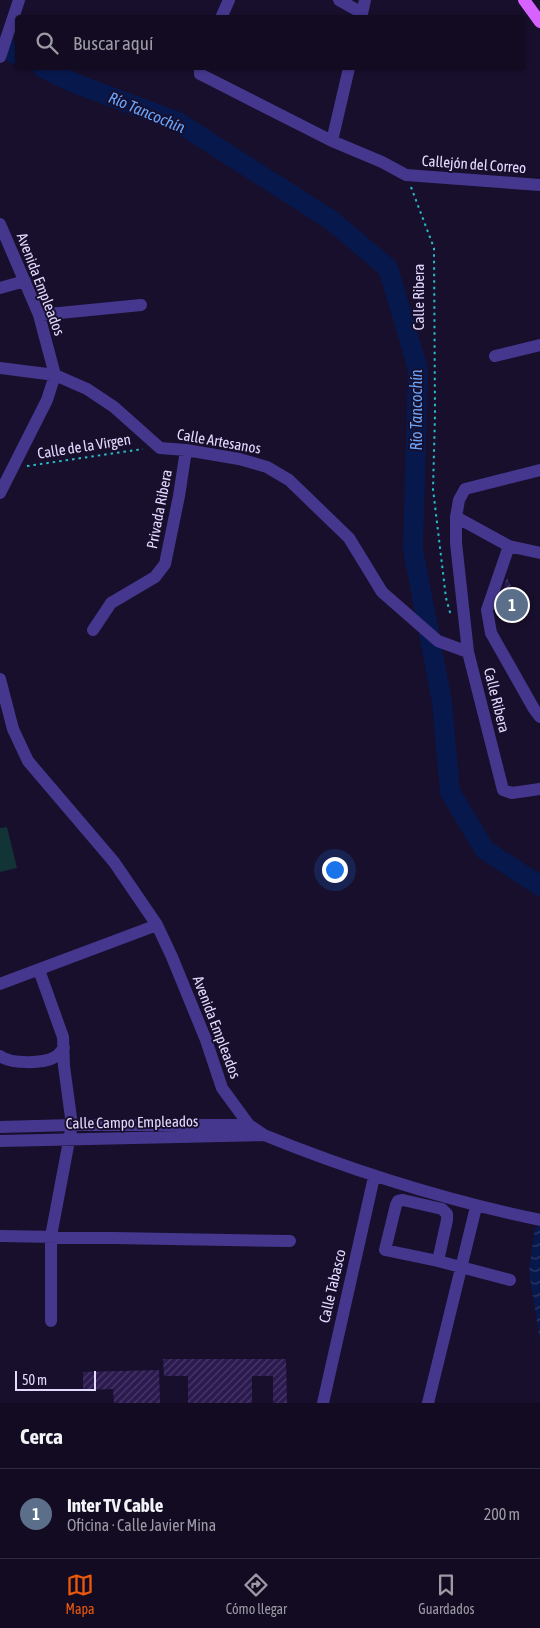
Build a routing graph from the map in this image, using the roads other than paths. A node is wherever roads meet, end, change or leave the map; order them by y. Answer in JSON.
{"nodes":[{"id":1,"x":19,"y":0,"type":"edge"},
{"id":2,"x":229,"y":0,"type":"edge"},
{"id":3,"x":339,"y":0,"type":"edge"},
{"id":4,"x":365,"y":0,"type":"edge"},
{"id":5,"x":524,"y":0,"type":"edge"},
{"id":6,"x":222,"y":15,"type":"edge"},
{"id":7,"x":360,"y":15,"type":"edge"},
{"id":8,"x":361,"y":15,"type":"edge"},
{"id":9,"x":540,"y":22,"type":"edge"},
{"id":10,"x":0,"y":57,"type":"edge"},
{"id":11,"x":349,"y":70,"type":"edge"},
{"id":12,"x":200,"y":71,"type":"edge"},
{"id":13,"x":332,"y":141,"type":"junction"},
{"id":14,"x":540,"y":185,"type":"edge"},
{"id":15,"x":0,"y":224,"type":"edge"},
{"id":16,"x":24,"y":281,"type":"junction"},
{"id":17,"x":0,"y":288,"type":"edge"},
{"id":18,"x":141,"y":305,"type":"dead end"},
{"id":19,"x":39,"y":316,"type":"junction"},
{"id":20,"x":540,"y":345,"type":"edge"},
{"id":21,"x":495,"y":356,"type":"dead end"},
{"id":22,"x":0,"y":368,"type":"edge"},
{"id":23,"x":55,"y":376,"type":"junction"},
{"id":24,"x":186,"y":450,"type":"junction"},
{"id":25,"x":540,"y":470,"type":"edge"},
{"id":26,"x":1,"y":489,"type":"edge"},
{"id":27,"x":456,"y":517,"type":"junction"},
{"id":28,"x":509,"y":546,"type":"junction"},
{"id":29,"x":540,"y":553,"type":"edge"},
{"id":30,"x":93,"y":630,"type":"dead end"},
{"id":31,"x":468,"y":652,"type":"junction"},
{"id":32,"x":0,"y":679,"type":"edge"},
{"id":33,"x":540,"y":717,"type":"edge"},
{"id":34,"x":540,"y":789,"type":"edge"},
{"id":35,"x":157,"y":926,"type":"junction"},
{"id":36,"x":39,"y":970,"type":"junction"},
{"id":37,"x":0,"y":984,"type":"edge"},
{"id":38,"x":64,"y":1048,"type":"junction"},
{"id":39,"x":0,"y":1056,"type":"edge"},
{"id":40,"x":72,"y":1125,"type":"junction"},
{"id":41,"x":248,"y":1125,"type":"junction"},
{"id":42,"x":0,"y":1127,"type":"edge"},
{"id":43,"x":264,"y":1135,"type":"junction"},
{"id":44,"x":70,"y":1139,"type":"junction"},
{"id":45,"x":0,"y":1141,"type":"edge"},
{"id":46,"x":374,"y":1177,"type":"junction"},
{"id":47,"x":476,"y":1207,"type":"junction"},
{"id":48,"x":540,"y":1220,"type":"edge"},
{"id":49,"x":0,"y":1236,"type":"edge"},
{"id":50,"x":51,"y":1236,"type":"junction"},
{"id":51,"x":290,"y":1241,"type":"dead end"},
{"id":52,"x":438,"y":1261,"type":"junction"},
{"id":53,"x":461,"y":1268,"type":"junction"},
{"id":54,"x":510,"y":1280,"type":"dead end"},
{"id":55,"x":51,"y":1321,"type":"dead end"},
{"id":56,"x":323,"y":1403,"type":"edge"},
{"id":57,"x":428,"y":1403,"type":"edge"}],
"edges":[{"from":1,"to":10,"type":"street"},
{"from":2,"to":6,"type":"street"},
{"from":3,"to":7,"type":"street"},
{"from":4,"to":8,"type":"street"},
{"from":5,"to":9,"type":"main road"},
{"from":11,"to":13,"type":"street"},
{"from":12,"to":13,"type":"street"},
{"from":13,"to":14,"type":"street","name":"Callejón del Correo"},
{"from":15,"to":16,"type":"street","name":"Avenida Empleados"},
{"from":16,"to":17,"type":"street"},
{"from":16,"to":19,"type":"street","name":"Avenida Empleados"},
{"from":18,"to":19,"type":"street"},
{"from":19,"to":23,"type":"street","name":"Avenida Empleados"},
{"from":20,"to":21,"type":"street"},
{"from":22,"to":23,"type":"street","name":"Calle Artesanos"},
{"from":23,"to":24,"type":"street","name":"Calle Artesanos"},
{"from":23,"to":26,"type":"street"},
{"from":24,"to":30,"type":"street","name":"Privada Ribera"},
{"from":24,"to":31,"type":"street","name":"Calle Artesanos"},
{"from":25,"to":27,"type":"street","name":"Calle Ribera"},
{"from":27,"to":28,"type":"street"},
{"from":27,"to":31,"type":"street","name":"Calle Ribera"},
{"from":28,"to":29,"type":"street"},
{"from":28,"to":33,"type":"street"},
{"from":31,"to":34,"type":"street","name":"Calle Ribera"},
{"from":32,"to":35,"type":"street","name":"Avenida Empleados"},
{"from":35,"to":36,"type":"street"},
{"from":35,"to":41,"type":"street","name":"Avenida Empleados"},
{"from":36,"to":37,"type":"street"},
{"from":36,"to":38,"type":"street"},
{"from":38,"to":39,"type":"street"},
{"from":38,"to":40,"type":"street"},
{"from":40,"to":41,"type":"street","name":"Calle Campo Empleados"},
{"from":40,"to":42,"type":"street","name":"Calle Campo Empleados"},
{"from":40,"to":44,"type":"street"},
{"from":41,"to":43,"type":"street","name":"Avenida Empleados"},
{"from":43,"to":44,"type":"street","name":"Calle Campo Empleados"},
{"from":43,"to":46,"type":"street","name":"Avenida Empleados"},
{"from":44,"to":45,"type":"street","name":"Calle Campo Empleados"},
{"from":44,"to":50,"type":"street"},
{"from":46,"to":47,"type":"street","name":"Avenida Empleados"},
{"from":46,"to":56,"type":"street","name":"Calle Tabasco"},
{"from":47,"to":48,"type":"street","name":"Avenida Empleados"},
{"from":47,"to":53,"type":"street"},
{"from":49,"to":50,"type":"street"},
{"from":50,"to":51,"type":"street"},
{"from":50,"to":55,"type":"street"},
{"from":52,"to":52,"type":"street"},
{"from":52,"to":53,"type":"street"},
{"from":53,"to":54,"type":"street"},
{"from":53,"to":57,"type":"street"}]}
